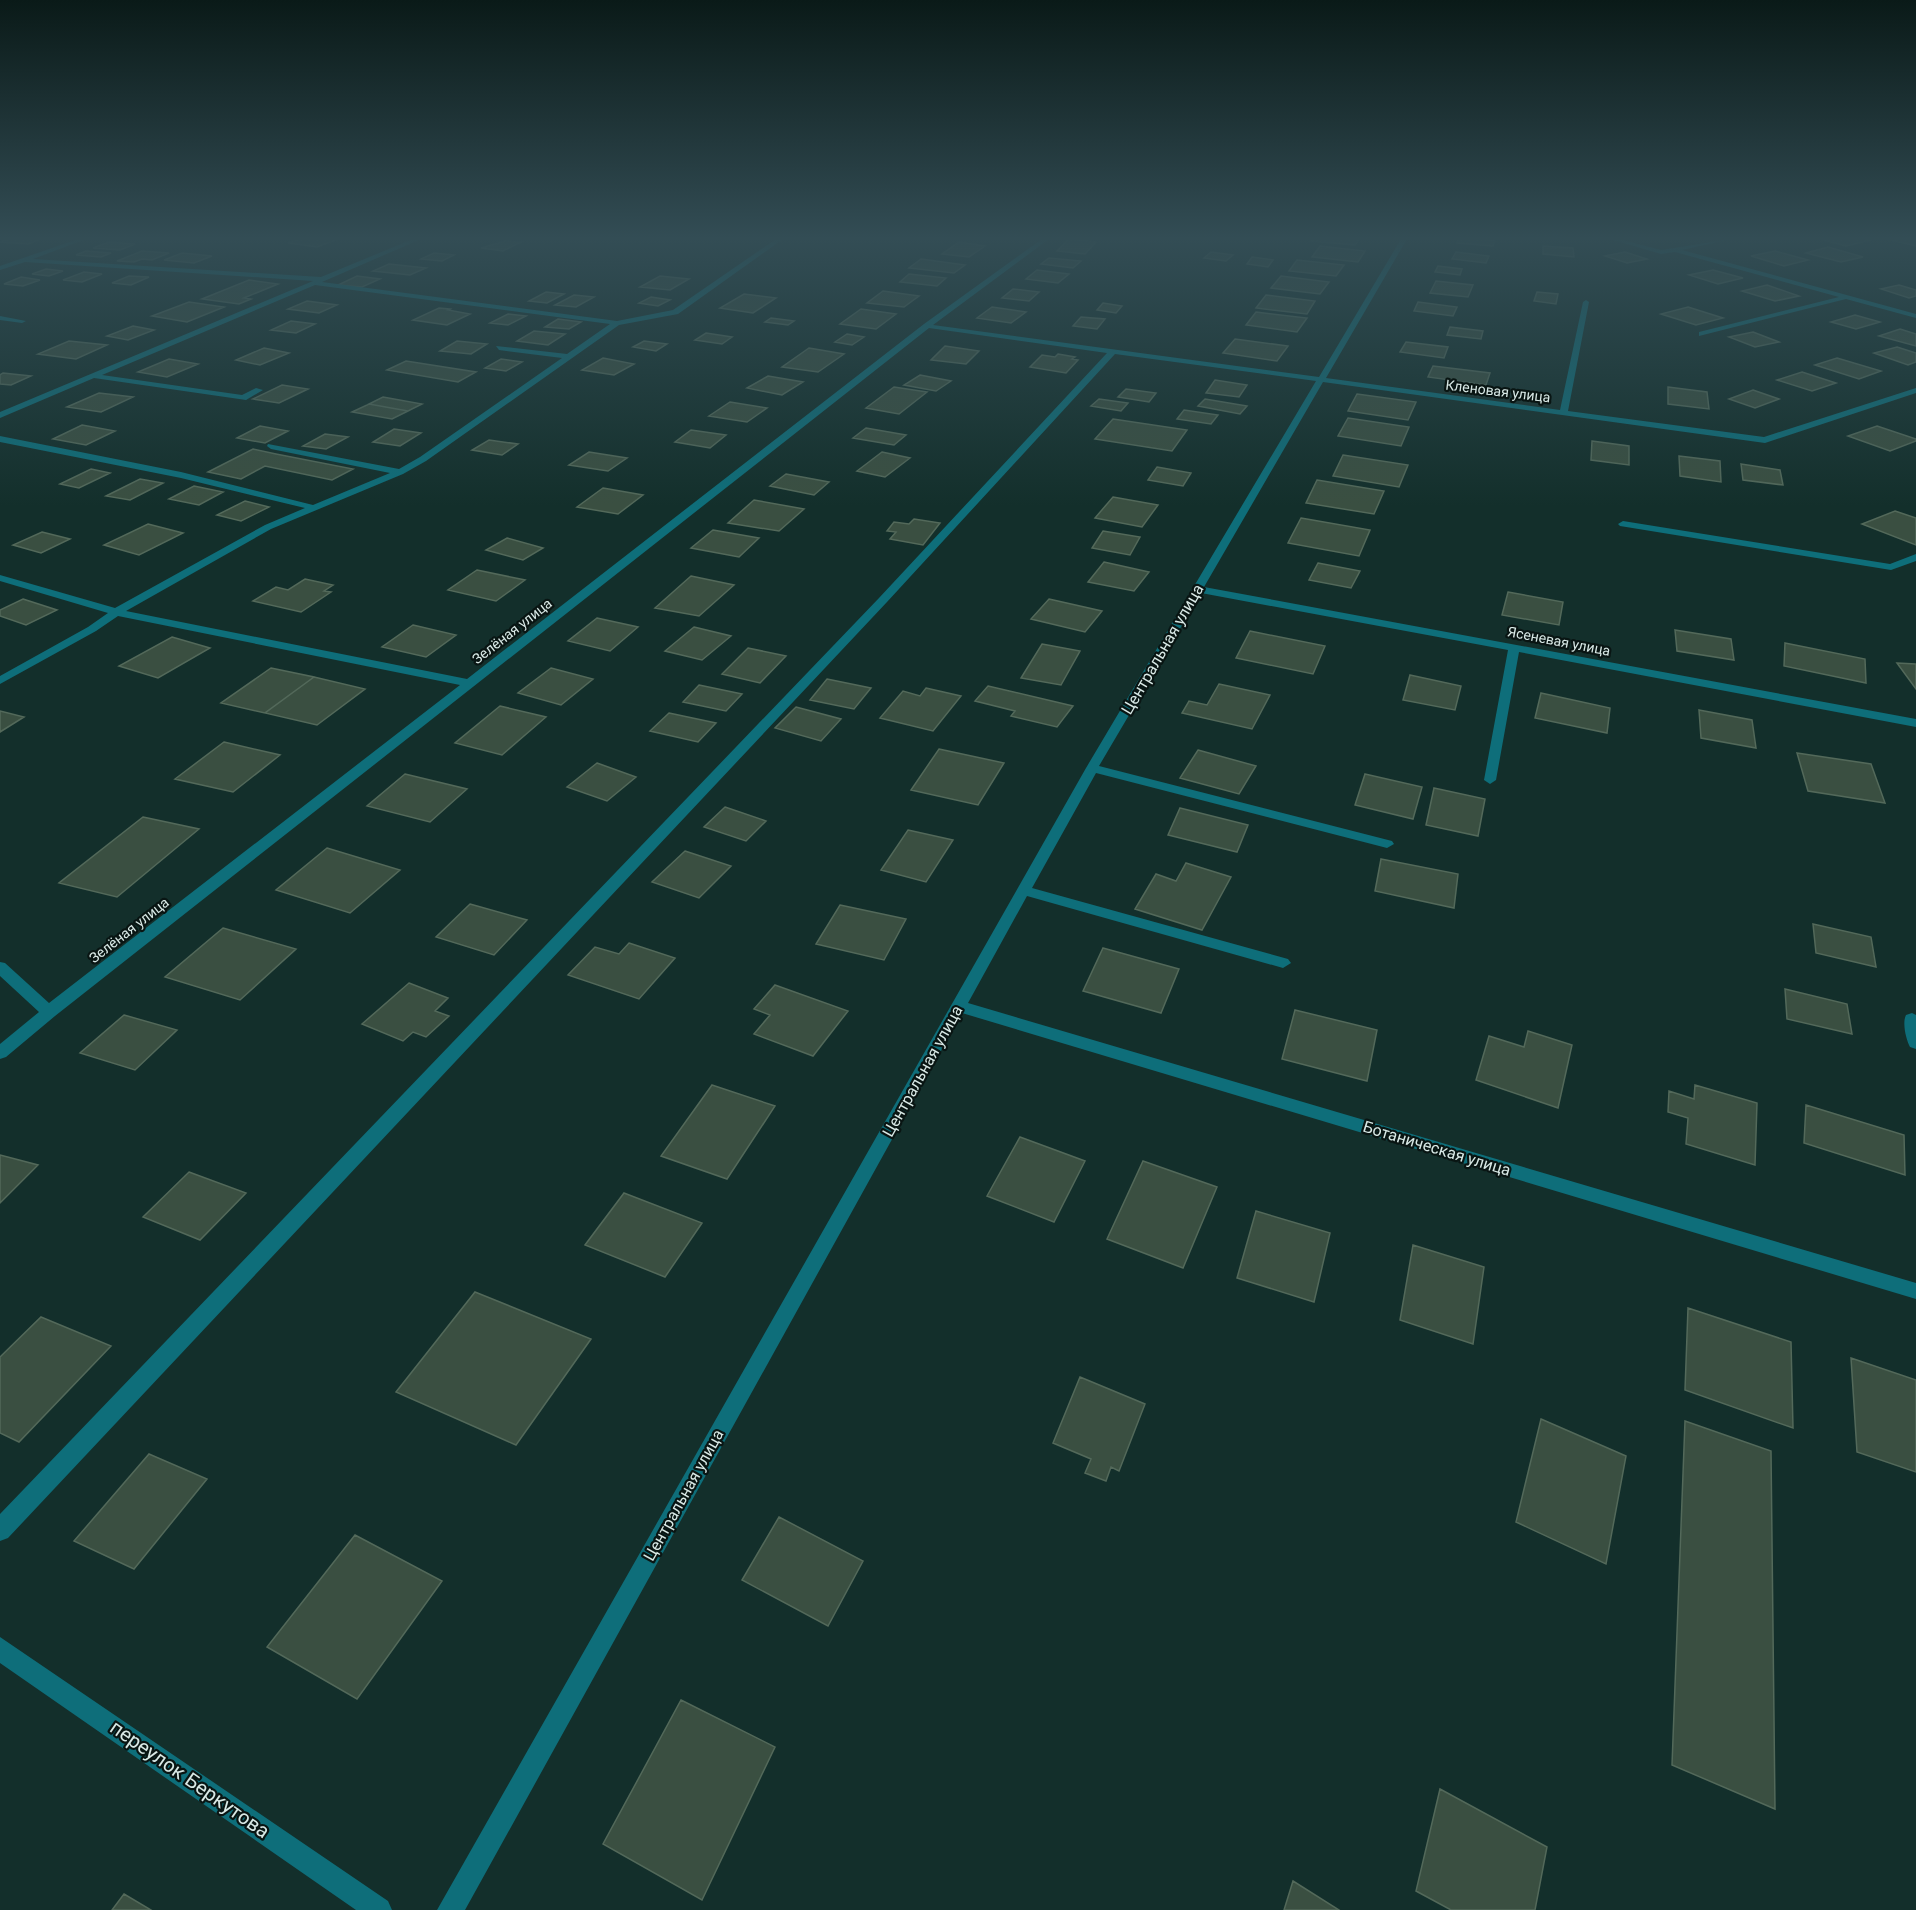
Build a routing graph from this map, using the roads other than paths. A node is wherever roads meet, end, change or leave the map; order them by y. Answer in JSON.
{"nodes":[{"id":1,"x":208,"y":328,"type":"edge"},
{"id":2,"x":610,"y":328,"type":"edge"},
{"id":3,"x":926,"y":328,"type":"edge"},
{"id":4,"x":935,"y":328,"type":"edge"},
{"id":5,"x":1351,"y":328,"type":"edge"},
{"id":6,"x":1581,"y":328,"type":"edge"},
{"id":7,"x":1721,"y":328,"type":"edge"},
{"id":8,"x":1702,"y":333,"type":"dead end"},
{"id":9,"x":499,"y":348,"type":"dead end"},
{"id":10,"x":1112,"y":352,"type":"junction"},
{"id":11,"x":570,"y":357,"type":"junction"},
{"id":12,"x":94,"y":376,"type":"junction"},
{"id":13,"x":1320,"y":381,"type":"junction"},
{"id":14,"x":259,"y":390,"type":"dead end"},
{"id":15,"x":1916,"y":390,"type":"edge"},
{"id":16,"x":1563,"y":413,"type":"junction"},
{"id":17,"x":0,"y":415,"type":"edge"},
{"id":18,"x":0,"y":439,"type":"edge"},
{"id":19,"x":271,"y":446,"type":"dead end"},
{"id":20,"x":400,"y":472,"type":"junction"},
{"id":21,"x":315,"y":508,"type":"junction"},
{"id":22,"x":1623,"y":524,"type":"dead end"},
{"id":23,"x":1916,"y":557,"type":"edge"},
{"id":24,"x":0,"y":578,"type":"edge"},
{"id":25,"x":1197,"y":589,"type":"junction"},
{"id":26,"x":116,"y":612,"type":"junction"},
{"id":27,"x":1514,"y":648,"type":"junction"},
{"id":28,"x":0,"y":681,"type":"edge"},
{"id":29,"x":470,"y":683,"type":"junction"},
{"id":30,"x":1916,"y":723,"type":"edge"},
{"id":31,"x":1092,"y":768,"type":"junction"},
{"id":32,"x":1490,"y":780,"type":"dead end"},
{"id":33,"x":1387,"y":844,"type":"dead end"},
{"id":34,"x":1025,"y":891,"type":"junction"},
{"id":35,"x":1283,"y":963,"type":"dead end"},
{"id":36,"x":0,"y":967,"type":"edge"},
{"id":37,"x":958,"y":1006,"type":"junction"},
{"id":38,"x":49,"y":1012,"type":"junction"},
{"id":39,"x":1912,"y":1019,"type":"dead end"},
{"id":40,"x":1916,"y":1043,"type":"edge"},
{"id":41,"x":0,"y":1053,"type":"edge"},
{"id":42,"x":1916,"y":1291,"type":"edge"},
{"id":43,"x":0,"y":1530,"type":"edge"},
{"id":44,"x":0,"y":1649,"type":"edge"},
{"id":45,"x":379,"y":1910,"type":"edge"},
{"id":46,"x":450,"y":1910,"type":"edge"}],
"edges":[{"from":1,"to":12,"type":"street"},
{"from":2,"to":11,"type":"street"},
{"from":3,"to":29,"type":"street","name":"Зелёная улица"},
{"from":4,"to":10,"type":"street","name":"Кленовая улица"},
{"from":5,"to":13,"type":"street","name":"Центральная улица"},
{"from":6,"to":16,"type":"street"},
{"from":7,"to":8,"type":"street"},
{"from":9,"to":11,"type":"street"},
{"from":10,"to":13,"type":"street","name":"Кленовая улица"},
{"from":10,"to":43,"type":"street"},
{"from":11,"to":20,"type":"street"},
{"from":12,"to":14,"type":"street"},
{"from":12,"to":17,"type":"street"},
{"from":13,"to":16,"type":"street","name":"Кленовая улица"},
{"from":13,"to":25,"type":"street","name":"Центральная улица"},
{"from":15,"to":16,"type":"street","name":"Кленовая улица"},
{"from":18,"to":21,"type":"street"},
{"from":19,"to":20,"type":"street"},
{"from":20,"to":21,"type":"street"},
{"from":21,"to":26,"type":"street"},
{"from":22,"to":23,"type":"street"},
{"from":24,"to":26,"type":"street"},
{"from":25,"to":27,"type":"street","name":"Ясеневая улица"},
{"from":25,"to":31,"type":"street","name":"Центральная улица"},
{"from":26,"to":28,"type":"street"},
{"from":26,"to":29,"type":"street"},
{"from":27,"to":30,"type":"street","name":"Ясеневая улица"},
{"from":27,"to":32,"type":"street"},
{"from":29,"to":38,"type":"street","name":"Зелёная улица"},
{"from":31,"to":33,"type":"street"},
{"from":31,"to":34,"type":"street","name":"Центральная улица"},
{"from":34,"to":35,"type":"street"},
{"from":34,"to":37,"type":"street","name":"Центральная улица"},
{"from":36,"to":38,"type":"street"},
{"from":37,"to":42,"type":"street","name":"Ботаническая улица"},
{"from":37,"to":46,"type":"street","name":"Центральная улица"},
{"from":38,"to":41,"type":"street","name":"Зелёная улица"},
{"from":39,"to":40,"type":"street"},
{"from":44,"to":45,"type":"street","name":"переулок Беркутова"}]}
